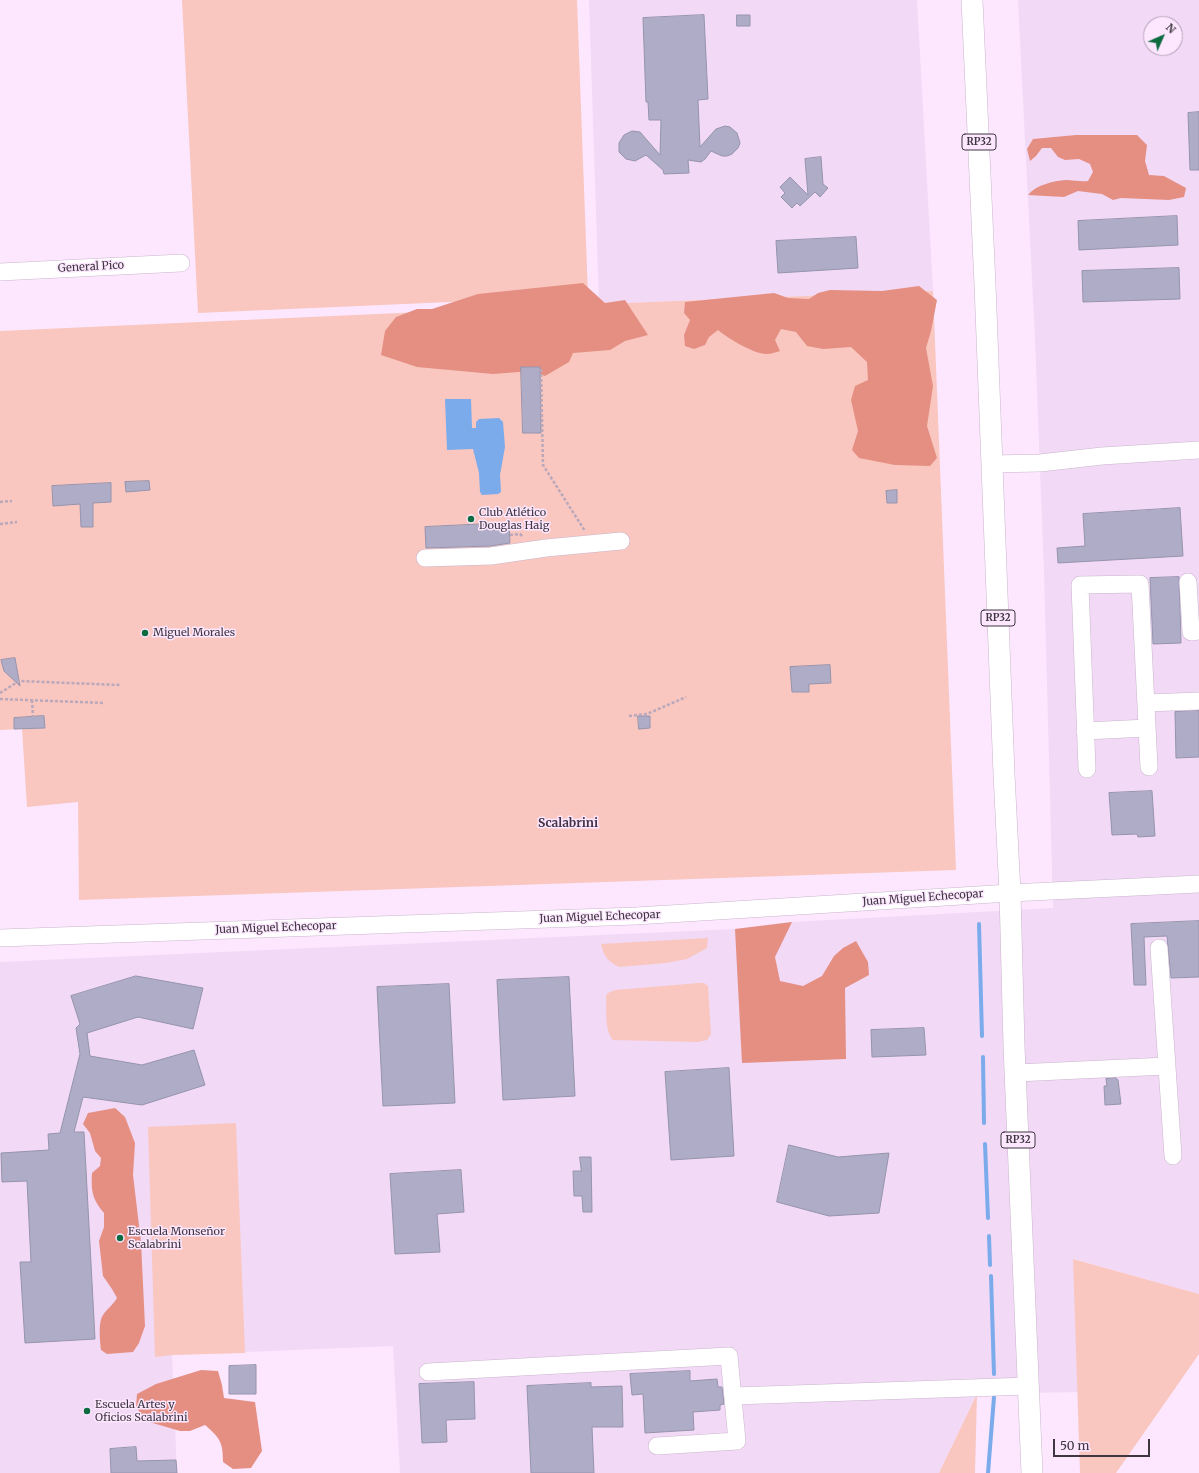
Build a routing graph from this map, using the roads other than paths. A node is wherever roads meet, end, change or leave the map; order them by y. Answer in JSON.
{"nodes":[{"id":1,"x":972,"y":0,"type":"edge"},
{"id":2,"x":181,"y":263,"type":"dead end"},
{"id":3,"x":0,"y":272,"type":"edge"},
{"id":4,"x":1199,"y":450,"type":"edge"},
{"id":5,"x":991,"y":464,"type":"junction"},
{"id":6,"x":621,"y":541,"type":"dead end"},
{"id":7,"x":425,"y":558,"type":"dead end"},
{"id":8,"x":1188,"y":582,"type":"dead end"},
{"id":9,"x":1199,"y":631,"type":"edge"},
{"id":10,"x":1199,"y":701,"type":"edge"},
{"id":11,"x":1146,"y":703,"type":"junction"},
{"id":12,"x":1147,"y":728,"type":"junction"},
{"id":13,"x":1085,"y":731,"type":"junction"},
{"id":14,"x":1149,"y":767,"type":"dead end"},
{"id":15,"x":1087,"y":769,"type":"dead end"},
{"id":16,"x":1199,"y":884,"type":"edge"},
{"id":17,"x":1010,"y":893,"type":"junction"},
{"id":18,"x":0,"y":938,"type":"edge"},
{"id":19,"x":1159,"y":948,"type":"dead end"},
{"id":20,"x":1166,"y":1066,"type":"junction"},
{"id":21,"x":1016,"y":1073,"type":"junction"},
{"id":22,"x":1173,"y":1156,"type":"dead end"},
{"id":23,"x":428,"y":1372,"type":"dead end"},
{"id":24,"x":1029,"y":1386,"type":"junction"},
{"id":25,"x":734,"y":1396,"type":"junction"},
{"id":26,"x":656,"y":1446,"type":"dead end"},
{"id":27,"x":1032,"y":1473,"type":"edge"}],
"edges":[{"from":1,"to":5,"type":"main road","number":"RP32"},
{"from":2,"to":3,"type":"street","name":"General Pico"},
{"from":4,"to":5,"type":"street"},
{"from":5,"to":17,"type":"main road","number":"RP32"},
{"from":6,"to":7,"type":"street"},
{"from":8,"to":9,"type":"street"},
{"from":10,"to":11,"type":"street"},
{"from":11,"to":12,"type":"street"},
{"from":11,"to":13,"type":"street"},
{"from":12,"to":13,"type":"street"},
{"from":12,"to":14,"type":"street"},
{"from":13,"to":15,"type":"street"},
{"from":16,"to":17,"type":"street","name":"Juan Miguel Echecopar"},
{"from":17,"to":18,"type":"street","name":"Juan Miguel Echecopar"},
{"from":17,"to":21,"type":"main road","number":"RP32"},
{"from":19,"to":20,"type":"street"},
{"from":20,"to":21,"type":"street"},
{"from":20,"to":22,"type":"street"},
{"from":21,"to":24,"type":"main road","number":"RP32"},
{"from":23,"to":25,"type":"street"},
{"from":24,"to":25,"type":"street"},
{"from":24,"to":27,"type":"main road","number":"RP32"},
{"from":25,"to":26,"type":"street"}]}
